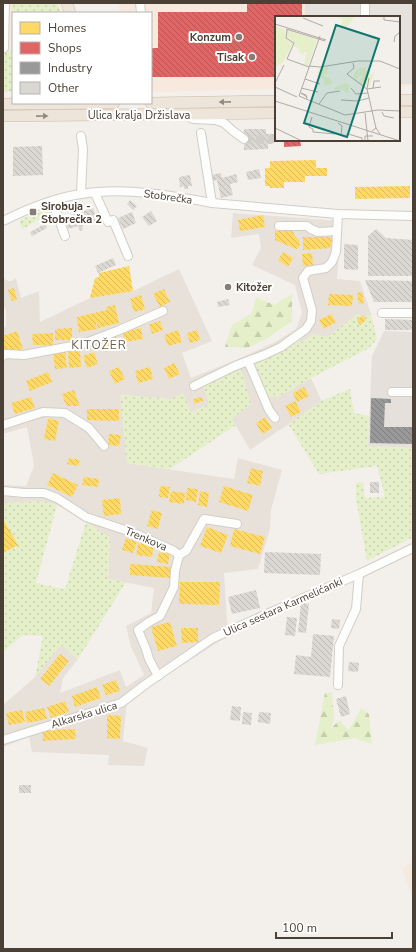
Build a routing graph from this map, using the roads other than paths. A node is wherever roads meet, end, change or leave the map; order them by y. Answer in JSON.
{"nodes":[{"id":1,"x":5,"y":3,"type":"edge"},
{"id":2,"x":365,"y":3,"type":"edge"},
{"id":3,"x":365,"y":16,"type":"edge"},
{"id":4,"x":4,"y":28,"type":"edge"},
{"id":5,"x":4,"y":48,"type":"dead end"},
{"id":6,"x":12,"y":98,"type":"edge"},
{"id":7,"x":275,"y":101,"type":"edge"},
{"id":8,"x":3,"y":103,"type":"edge"},
{"id":9,"x":152,"y":103,"type":"edge"},
{"id":10,"x":400,"y":112,"type":"edge"},
{"id":11,"x":413,"y":112,"type":"edge"},
{"id":12,"x":275,"y":113,"type":"edge"},
{"id":13,"x":186,"y":114,"type":"junction"},
{"id":14,"x":3,"y":116,"type":"edge"},
{"id":15,"x":201,"y":133,"type":"dead end"},
{"id":16,"x":81,"y":136,"type":"dead end"},
{"id":17,"x":244,"y":139,"type":"tunnel mouth"},
{"id":18,"x":95,"y":193,"type":"junction"},
{"id":19,"x":81,"y":194,"type":"junction"},
{"id":20,"x":52,"y":201,"type":"junction"},
{"id":21,"x":212,"y":203,"type":"junction"},
{"id":22,"x":338,"y":214,"type":"junction"},
{"id":23,"x":413,"y":216,"type":"edge"},
{"id":24,"x":3,"y":221,"type":"edge"},
{"id":25,"x":280,"y":226,"type":"dead end"},
{"id":26,"x":337,"y":231,"type":"junction"},
{"id":27,"x":65,"y":236,"type":"dead end"},
{"id":28,"x":128,"y":256,"type":"dead end"},
{"id":29,"x":163,"y":311,"type":"dead end"},
{"id":30,"x":382,"y":313,"type":"dead end"},
{"id":31,"x":413,"y":313,"type":"edge"},
{"id":32,"x":3,"y":356,"type":"edge"},
{"id":33,"x":248,"y":361,"type":"junction"},
{"id":34,"x":194,"y":386,"type":"dead end"},
{"id":35,"x":392,"y":392,"type":"dead end"},
{"id":36,"x":413,"y":392,"type":"edge"},
{"id":37,"x":275,"y":418,"type":"dead end"},
{"id":38,"x":3,"y":425,"type":"edge"},
{"id":39,"x":104,"y":446,"type":"dead end"},
{"id":40,"x":3,"y":491,"type":"edge"},
{"id":41,"x":237,"y":524,"type":"dead end"},
{"id":42,"x":413,"y":548,"type":"edge"},
{"id":43,"x":179,"y":555,"type":"junction"},
{"id":44,"x":359,"y":574,"type":"junction"},
{"id":45,"x":158,"y":676,"type":"junction"},
{"id":46,"x":338,"y":685,"type":"dead end"},
{"id":47,"x":3,"y":740,"type":"edge"}],
"edges":[{"from":1,"to":4,"type":"street"},
{"from":2,"to":3,"type":"street"},
{"from":4,"to":5,"type":"street"},
{"from":6,"to":8,"type":"highway"},
{"from":7,"to":9,"type":"highway","name":"Ulica kralja Držislava","one_way":true},
{"from":10,"to":11,"type":"highway"},
{"from":12,"to":13,"type":"highway","name":"Ulica kralja Držislava"},
{"from":14,"to":13,"type":"highway","name":"Ulica kralja Držislava","one_way":true},
{"from":13,"to":17,"type":"street"},
{"from":15,"to":21,"type":"street"},
{"from":16,"to":19,"type":"street"},
{"from":18,"to":19,"type":"street","name":"Stobrečka"},
{"from":18,"to":21,"type":"street","name":"Stobrečka"},
{"from":18,"to":28,"type":"street"},
{"from":19,"to":20,"type":"street","name":"Stobrečka"},
{"from":20,"to":24,"type":"street","name":"Stobrečka"},
{"from":20,"to":27,"type":"street"},
{"from":21,"to":22,"type":"street","name":"Stobrečka"},
{"from":22,"to":23,"type":"street","name":"Stobrečka"},
{"from":22,"to":26,"type":"street"},
{"from":25,"to":26,"type":"street"},
{"from":26,"to":33,"type":"street"},
{"from":29,"to":32,"type":"street"},
{"from":30,"to":31,"type":"street"},
{"from":33,"to":34,"type":"street"},
{"from":33,"to":37,"type":"street"},
{"from":35,"to":36,"type":"street"},
{"from":38,"to":39,"type":"street"},
{"from":40,"to":43,"type":"street","name":"Trenkova"},
{"from":41,"to":43,"type":"street"},
{"from":42,"to":44,"type":"street","name":"Ulica sestara Karmelićanki"},
{"from":43,"to":45,"type":"street","name":"Trenkova"},
{"from":44,"to":45,"type":"street","name":"Ulica sestara Karmelićanki"},
{"from":44,"to":46,"type":"street"},
{"from":45,"to":47,"type":"street","name":"Alkarska ulica"}]}
